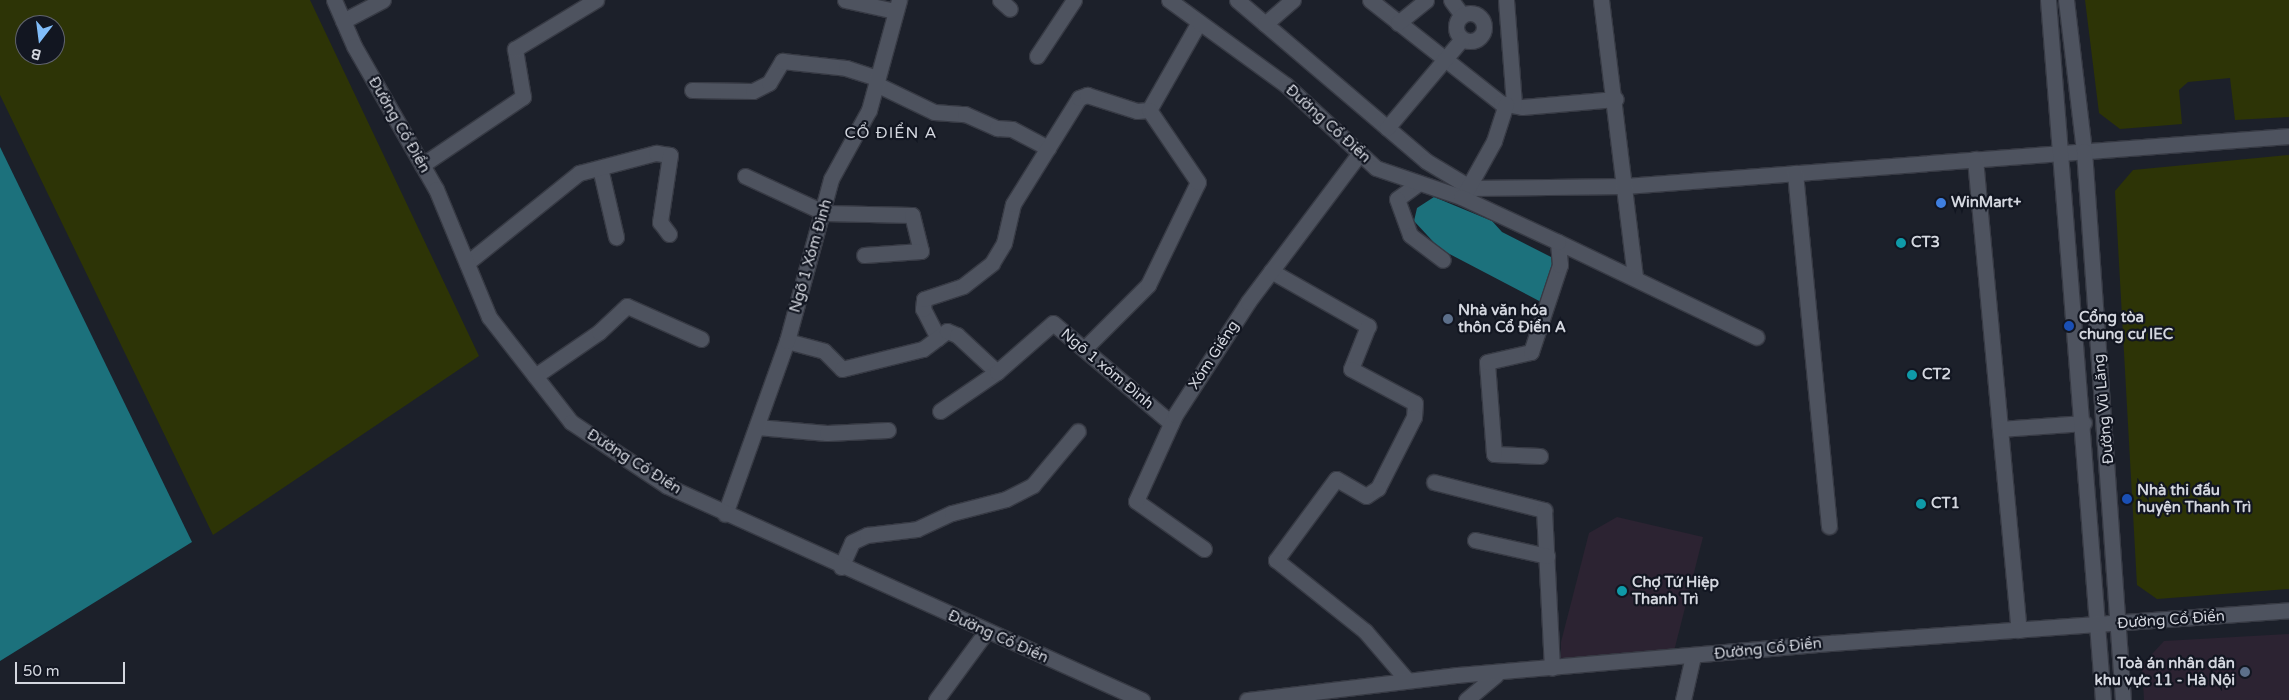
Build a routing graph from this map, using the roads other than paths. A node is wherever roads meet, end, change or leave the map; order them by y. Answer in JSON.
{"nodes":[{"id":1,"x":334,"y":0,"type":"edge"},
{"id":2,"x":383,"y":0,"type":"edge"},
{"id":3,"x":596,"y":0,"type":"edge"},
{"id":4,"x":845,"y":0,"type":"edge"},
{"id":5,"x":1074,"y":0,"type":"edge"},
{"id":6,"x":1169,"y":0,"type":"edge"},
{"id":7,"x":1237,"y":0,"type":"edge"},
{"id":8,"x":1293,"y":0,"type":"edge"},
{"id":9,"x":1370,"y":0,"type":"edge"},
{"id":10,"x":1426,"y":0,"type":"edge"},
{"id":11,"x":1451,"y":0,"type":"edge"},
{"id":12,"x":1506,"y":0,"type":"edge"},
{"id":13,"x":1601,"y":0,"type":"edge"},
{"id":14,"x":2048,"y":0,"type":"edge"},
{"id":15,"x":2066,"y":0,"type":"edge"},
{"id":16,"x":897,"y":6,"type":"edge"},
{"id":17,"x":1462,"y":15,"type":"junction"},
{"id":18,"x":344,"y":22,"type":"junction"},
{"id":19,"x":1199,"y":22,"type":"junction"},
{"id":20,"x":1398,"y":23,"type":"junction"},
{"id":21,"x":1508,"y":23,"type":"junction"},
{"id":22,"x":1265,"y":24,"type":"junction"},
{"id":23,"x":1484,"y":25,"type":"junction"},
{"id":24,"x":1462,"y":38,"type":"junction"},
{"id":25,"x":1037,"y":56,"type":"dead end"},
{"id":26,"x":1443,"y":61,"type":"junction"},
{"id":27,"x":876,"y":81,"type":"junction"},
{"id":28,"x":692,"y":90,"type":"dead end"},
{"id":29,"x":1616,"y":99,"type":"junction"},
{"id":30,"x":1510,"y":104,"type":"junction"},
{"id":31,"x":1149,"y":110,"type":"junction"},
{"id":32,"x":1387,"y":128,"type":"junction"},
{"id":33,"x":2289,"y":136,"type":"edge"},
{"id":34,"x":1048,"y":148,"type":"junction"},
{"id":35,"x":2084,"y":151,"type":"junction"},
{"id":36,"x":2063,"y":152,"type":"junction"},
{"id":37,"x":1360,"y":153,"type":"junction"},
{"id":38,"x":1975,"y":159,"type":"junction"},
{"id":39,"x":422,"y":165,"type":"junction"},
{"id":40,"x":600,"y":168,"type":"junction"},
{"id":41,"x":1795,"y":173,"type":"junction"},
{"id":42,"x":745,"y":176,"type":"dead end"},
{"id":43,"x":1419,"y":183,"type":"junction"},
{"id":44,"x":1625,"y":186,"type":"junction"},
{"id":45,"x":1466,"y":193,"type":"junction"},
{"id":46,"x":825,"y":213,"type":"junction"},
{"id":47,"x":669,"y":234,"type":"dead end"},
{"id":48,"x":616,"y":237,"type":"dead end"},
{"id":49,"x":1558,"y":242,"type":"junction"},
{"id":50,"x":864,"y":255,"type":"dead end"},
{"id":51,"x":1443,"y":260,"type":"dead end"},
{"id":52,"x":467,"y":263,"type":"junction"},
{"id":53,"x":1271,"y":271,"type":"junction"},
{"id":54,"x":1635,"y":278,"type":"junction"},
{"id":55,"x":938,"y":338,"type":"junction"},
{"id":56,"x":1756,"y":338,"type":"dead end"},
{"id":57,"x":701,"y":339,"type":"dead end"},
{"id":58,"x":787,"y":341,"type":"junction"},
{"id":59,"x":1084,"y":350,"type":"junction"},
{"id":60,"x":997,"y":372,"type":"junction"},
{"id":61,"x":535,"y":376,"type":"junction"},
{"id":62,"x":940,"y":411,"type":"dead end"},
{"id":63,"x":1171,"y":423,"type":"junction"},
{"id":64,"x":2084,"y":423,"type":"junction"},
{"id":65,"x":757,"y":427,"type":"junction"},
{"id":66,"x":2000,"y":429,"type":"junction"},
{"id":67,"x":888,"y":430,"type":"dead end"},
{"id":68,"x":1078,"y":431,"type":"dead end"},
{"id":69,"x":1540,"y":456,"type":"dead end"},
{"id":70,"x":1434,"y":482,"type":"dead end"},
{"id":71,"x":725,"y":514,"type":"junction"},
{"id":72,"x":1829,"y":526,"type":"dead end"},
{"id":73,"x":1475,"y":540,"type":"dead end"},
{"id":74,"x":1204,"y":549,"type":"dead end"},
{"id":75,"x":1546,"y":556,"type":"junction"},
{"id":76,"x":841,"y":567,"type":"junction"},
{"id":77,"x":2289,"y":610,"type":"edge"},
{"id":78,"x":2121,"y":624,"type":"junction"},
{"id":79,"x":2099,"y":626,"type":"junction"},
{"id":80,"x":2020,"y":630,"type":"junction"},
{"id":81,"x":986,"y":632,"type":"junction"},
{"id":82,"x":1693,"y":656,"type":"junction"},
{"id":83,"x":1552,"y":668,"type":"junction"},
{"id":84,"x":1496,"y":675,"type":"junction"},
{"id":85,"x":1407,"y":680,"type":"junction"},
{"id":86,"x":936,"y":700,"type":"edge"},
{"id":87,"x":1142,"y":700,"type":"edge"},
{"id":88,"x":1247,"y":700,"type":"edge"},
{"id":89,"x":1466,"y":700,"type":"edge"},
{"id":90,"x":1683,"y":700,"type":"edge"},
{"id":91,"x":2103,"y":700,"type":"edge"},
{"id":92,"x":2123,"y":700,"type":"edge"}],
"edges":[{"from":1,"to":18,"type":"street","name":"Đường Cổ Điển"},
{"from":2,"to":18,"type":"street"},
{"from":3,"to":39,"type":"street"},
{"from":4,"to":16,"type":"street"},
{"from":5,"to":25,"type":"street"},
{"from":6,"to":19,"type":"street","name":"Đường Cổ Điển"},
{"from":7,"to":22,"type":"street"},
{"from":8,"to":22,"type":"street"},
{"from":9,"to":20,"type":"street"},
{"from":10,"to":20,"type":"street"},
{"from":11,"to":17,"type":"street"},
{"from":12,"to":21,"type":"street"},
{"from":13,"to":29,"type":"street"},
{"from":14,"to":36,"type":"street","name":"Đường Vũ Lăng"},
{"from":15,"to":35,"type":"street","name":"Đường Vũ Lăng"},
{"from":16,"to":27,"type":"street","name":"Ngõ 1 Xóm Đình"},
{"from":17,"to":23,"type":"street"},
{"from":17,"to":24,"type":"street"},
{"from":18,"to":39,"type":"street","name":"Đường Cổ Điển"},
{"from":19,"to":31,"type":"street"},
{"from":19,"to":37,"type":"street","name":"Đường Cổ Điển"},
{"from":20,"to":26,"type":"street"},
{"from":21,"to":23,"type":"street"},
{"from":21,"to":30,"type":"street"},
{"from":22,"to":32,"type":"street"},
{"from":23,"to":24,"type":"street"},
{"from":24,"to":26,"type":"street"},
{"from":26,"to":30,"type":"street"},
{"from":26,"to":32,"type":"street"},
{"from":27,"to":28,"type":"street"},
{"from":27,"to":34,"type":"street"},
{"from":27,"to":46,"type":"street","name":"Ngõ 1 Xóm Đình"},
{"from":29,"to":30,"type":"street"},
{"from":29,"to":44,"type":"street"},
{"from":30,"to":45,"type":"street"},
{"from":31,"to":34,"type":"street"},
{"from":31,"to":59,"type":"street"},
{"from":32,"to":45,"type":"street"},
{"from":33,"to":35,"type":"street"},
{"from":34,"to":55,"type":"street"},
{"from":35,"to":36,"type":"street"},
{"from":35,"to":78,"type":"street","name":"Đường Vũ Lăng"},
{"from":36,"to":38,"type":"street"},
{"from":36,"to":64,"type":"street","name":"Đường Vũ Lăng"},
{"from":37,"to":43,"type":"street","name":"Đường Cổ Điển"},
{"from":37,"to":53,"type":"street","name":"Xóm Giếng"},
{"from":38,"to":41,"type":"street"},
{"from":38,"to":66,"type":"street"},
{"from":39,"to":52,"type":"street","name":"Đường Cổ Điển"},
{"from":40,"to":47,"type":"street"},
{"from":40,"to":48,"type":"street"},
{"from":40,"to":52,"type":"street"},
{"from":41,"to":44,"type":"street"},
{"from":41,"to":72,"type":"street"},
{"from":42,"to":46,"type":"street","name":"Ngõ 1 xóm Đình"},
{"from":43,"to":45,"type":"street","name":"Đường Cổ Điển"},
{"from":43,"to":51,"type":"street"},
{"from":44,"to":45,"type":"street"},
{"from":44,"to":54,"type":"street"},
{"from":45,"to":49,"type":"street","name":"Đường Cổ Điển"},
{"from":46,"to":50,"type":"street","name":"Ngõ 1 xóm Đình"},
{"from":46,"to":58,"type":"street","name":"Ngõ 1 Xóm Đình"},
{"from":49,"to":54,"type":"street","name":"Đường Cổ Điển"},
{"from":49,"to":69,"type":"street"},
{"from":52,"to":61,"type":"street","name":"Đường Cổ Điển"},
{"from":53,"to":63,"type":"street","name":"Xóm Giếng"},
{"from":53,"to":85,"type":"street"},
{"from":54,"to":56,"type":"street","name":"Đường Cổ Điển"},
{"from":55,"to":58,"type":"street"},
{"from":55,"to":60,"type":"street"},
{"from":57,"to":61,"type":"street"},
{"from":58,"to":65,"type":"street","name":"Ngõ 1 Xóm Đình"},
{"from":59,"to":60,"type":"street","name":"Ngõ 1 xóm Đình"},
{"from":59,"to":63,"type":"street","name":"Ngõ 1 xóm Đình"},
{"from":60,"to":62,"type":"street","name":"Ngõ 1 xóm Đình"},
{"from":61,"to":71,"type":"street","name":"Đường Cổ Điển"},
{"from":63,"to":74,"type":"street","name":"Xóm Giếng"},
{"from":64,"to":66,"type":"street"},
{"from":64,"to":79,"type":"street","name":"Đường Vũ Lăng"},
{"from":65,"to":67,"type":"street"},
{"from":65,"to":71,"type":"street","name":"Ngõ 1 Xóm Đình"},
{"from":66,"to":80,"type":"street"},
{"from":68,"to":76,"type":"street"},
{"from":70,"to":75,"type":"street"},
{"from":71,"to":76,"type":"street","name":"Đường Cổ Điển"},
{"from":73,"to":75,"type":"street"},
{"from":75,"to":83,"type":"street"},
{"from":76,"to":81,"type":"street","name":"Đường Cổ Điển"},
{"from":77,"to":78,"type":"street","name":"Đường Cổ Điển"},
{"from":78,"to":79,"type":"street","name":"Đường Cổ Điển"},
{"from":78,"to":92,"type":"street","name":"Đường Vũ Lăng"},
{"from":79,"to":80,"type":"street","name":"Đường Cổ Điển"},
{"from":79,"to":91,"type":"street","name":"Đường Vũ Lăng"},
{"from":80,"to":82,"type":"street","name":"Đường Cổ Điển"},
{"from":81,"to":86,"type":"street"},
{"from":81,"to":87,"type":"street","name":"Đường Cổ Điển"},
{"from":82,"to":83,"type":"street","name":"Đường Cổ Điển"},
{"from":82,"to":90,"type":"street"},
{"from":83,"to":84,"type":"street","name":"Đường Cổ Điển"},
{"from":84,"to":85,"type":"street","name":"Đường Cổ Điển"},
{"from":84,"to":89,"type":"street"},
{"from":85,"to":88,"type":"street","name":"Đường Cổ Điển"}]}
